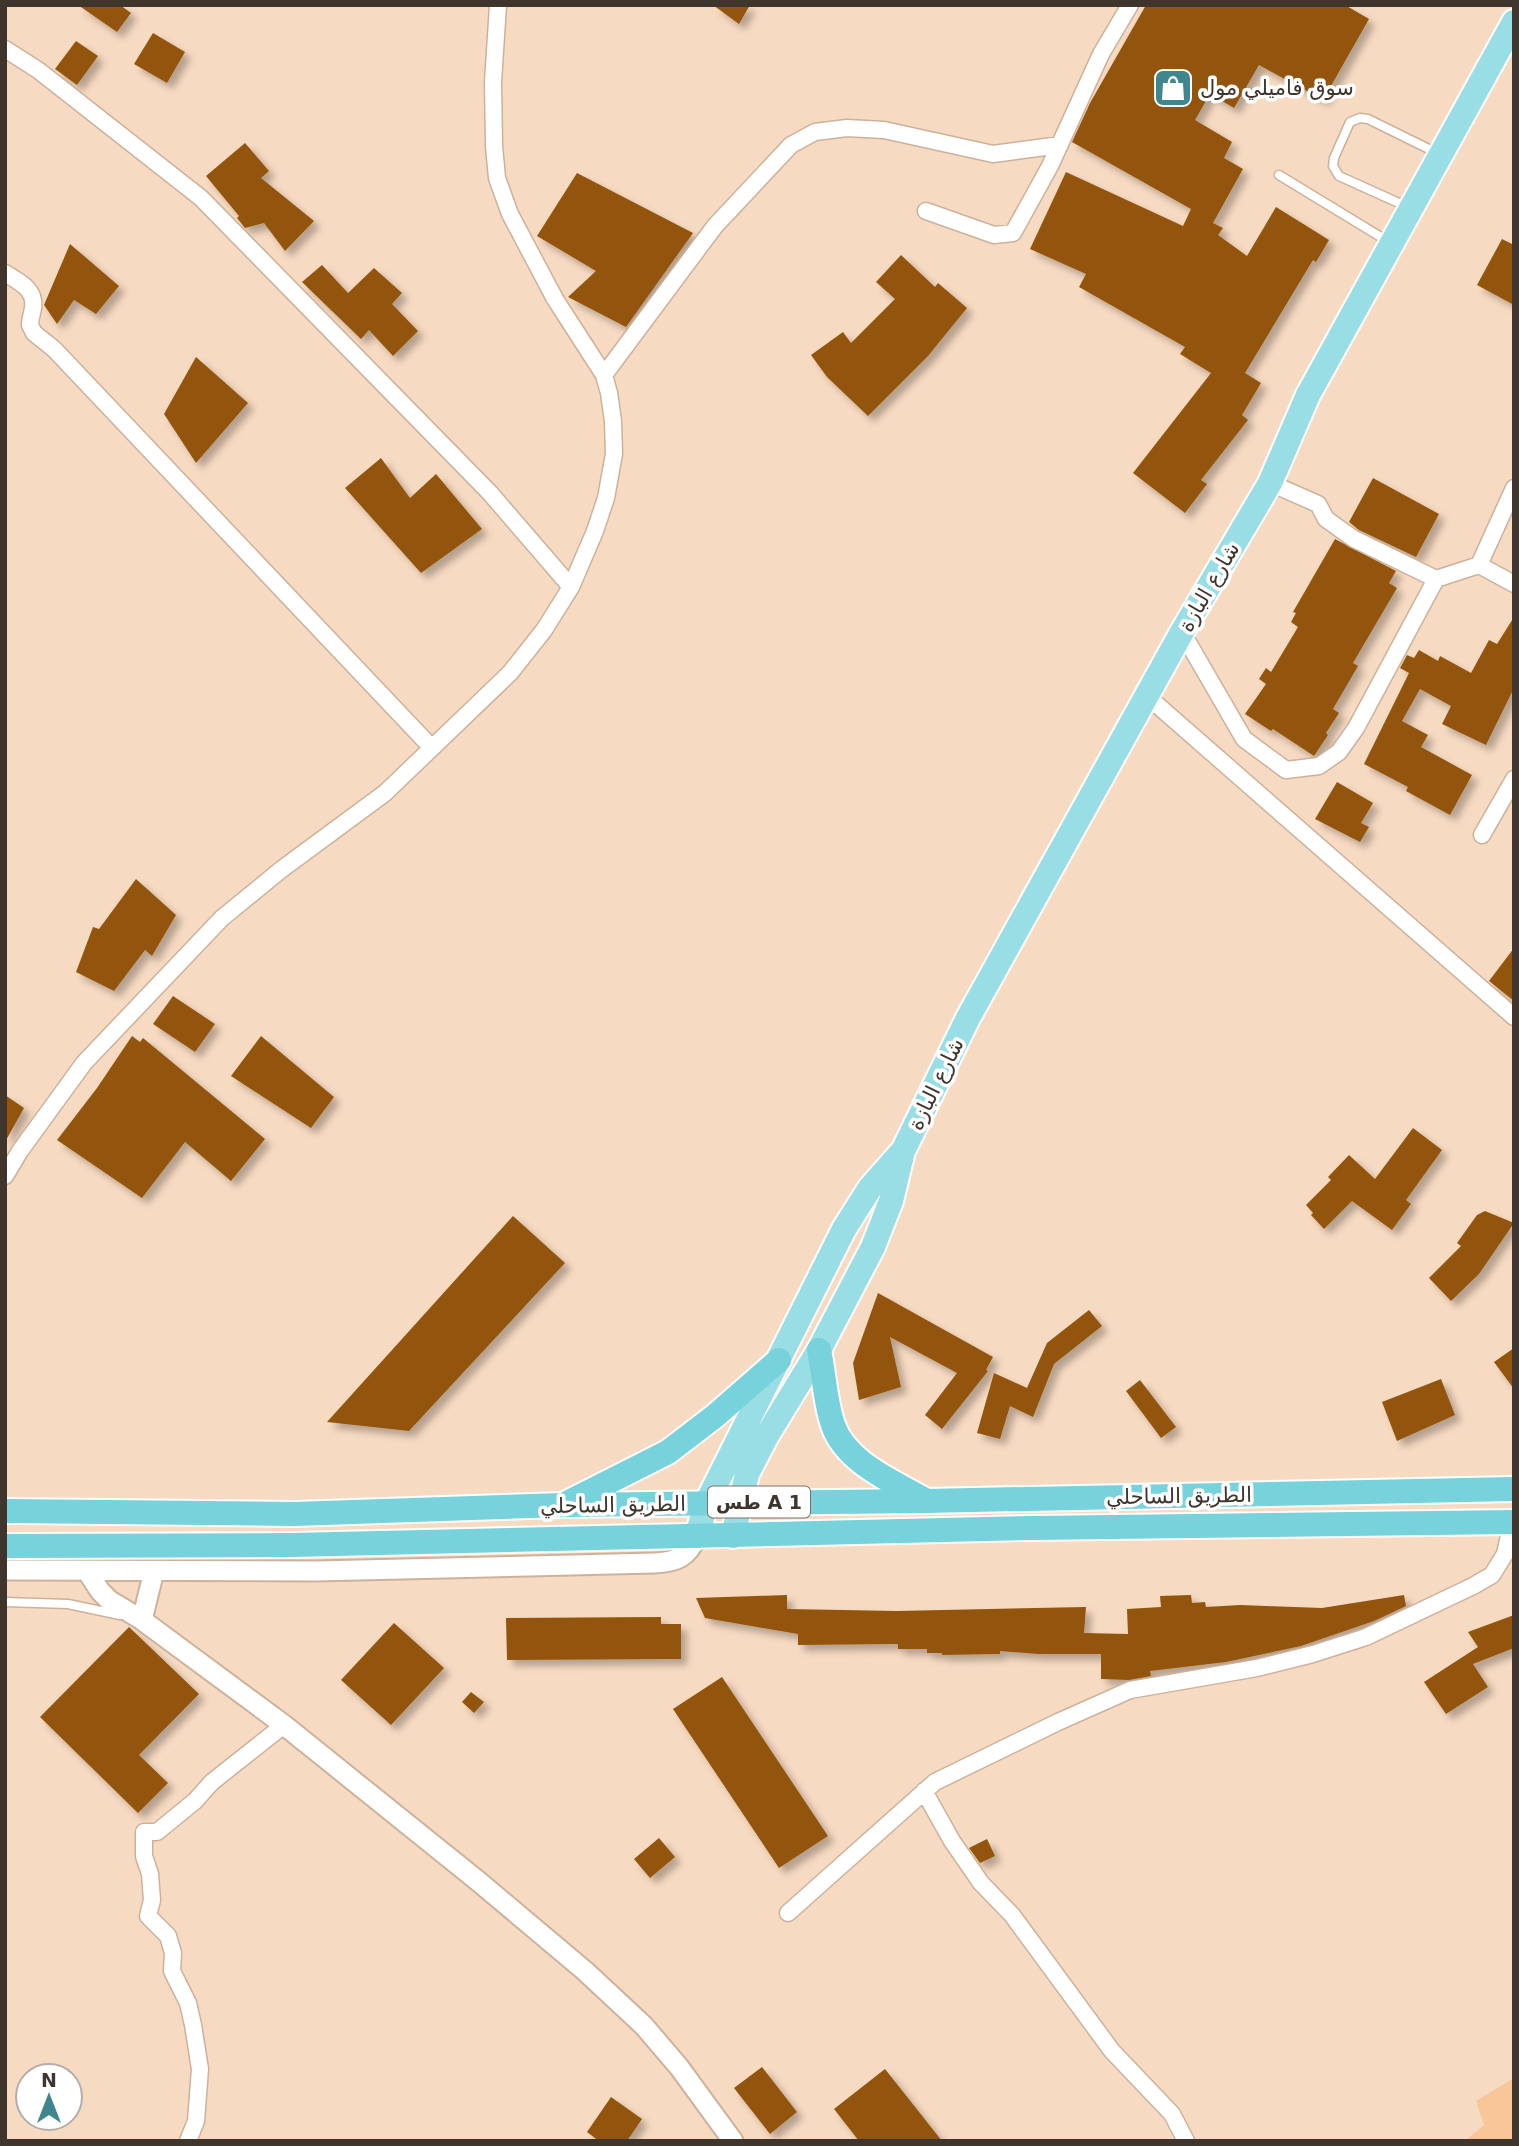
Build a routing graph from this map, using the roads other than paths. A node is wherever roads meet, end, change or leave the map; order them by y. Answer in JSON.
{"nodes":[{"id":1,"x":498,"y":5,"type":"edge"},
{"id":2,"x":1130,"y":5,"type":"edge"},
{"id":3,"x":1514,"y":22,"type":"edge"},
{"id":4,"x":5,"y":49,"type":"edge"},
{"id":5,"x":1060,"y":145,"type":"junction"},
{"id":6,"x":1442,"y":155,"type":"junction"},
{"id":7,"x":1279,"y":175,"type":"dead end"},
{"id":8,"x":1412,"y":209,"type":"junction"},
{"id":9,"x":926,"y":211,"type":"dead end"},
{"id":10,"x":1392,"y":244,"type":"junction"},
{"id":11,"x":5,"y":273,"type":"edge"},
{"id":12,"x":604,"y":375,"type":"junction"},
{"id":13,"x":1270,"y":483,"type":"junction"},
{"id":14,"x":1514,"y":488,"type":"edge"},
{"id":15,"x":1479,"y":565,"type":"junction"},
{"id":16,"x":1436,"y":579,"type":"junction"},
{"id":17,"x":1514,"y":584,"type":"edge"},
{"id":18,"x":570,"y":587,"type":"junction"},
{"id":19,"x":1182,"y":632,"type":"junction"},
{"id":20,"x":1147,"y":696,"type":"junction"},
{"id":21,"x":432,"y":748,"type":"junction"},
{"id":22,"x":1514,"y":779,"type":"edge"},
{"id":23,"x":1482,"y":835,"type":"dead end"},
{"id":24,"x":1514,"y":1017,"type":"edge"},
{"id":25,"x":902,"y":1151,"type":"junction"},
{"id":26,"x":5,"y":1176,"type":"edge"},
{"id":27,"x":819,"y":1350,"type":"junction"},
{"id":28,"x":779,"y":1360,"type":"junction"},
{"id":29,"x":1514,"y":1489,"type":"edge"},
{"id":30,"x":926,"y":1501,"type":"junction"},
{"id":31,"x":739,"y":1503,"type":"junction"},
{"id":32,"x":706,"y":1504,"type":"junction"},
{"id":33,"x":562,"y":1505,"type":"junction"},
{"id":34,"x":5,"y":1511,"type":"edge"},
{"id":35,"x":1513,"y":1522,"type":"edge"},
{"id":36,"x":697,"y":1536,"type":"junction"},
{"id":37,"x":733,"y":1536,"type":"junction"},
{"id":38,"x":5,"y":1546,"type":"edge"},
{"id":39,"x":5,"y":1570,"type":"edge"},
{"id":40,"x":88,"y":1571,"type":"junction"},
{"id":41,"x":154,"y":1571,"type":"junction"},
{"id":42,"x":5,"y":1602,"type":"edge"},
{"id":43,"x":142,"y":1620,"type":"junction"},
{"id":44,"x":284,"y":1725,"type":"junction"},
{"id":45,"x":924,"y":1791,"type":"junction"},
{"id":46,"x":788,"y":1913,"type":"dead end"},
{"id":47,"x":188,"y":2141,"type":"edge"},
{"id":48,"x":733,"y":2141,"type":"edge"},
{"id":49,"x":1186,"y":2141,"type":"edge"}],
"edges":[{"from":1,"to":12,"type":"street"},
{"from":2,"to":5,"type":"street"},
{"from":3,"to":6,"type":"main road","name":"شارع البازة"},
{"from":4,"to":18,"type":"street"},
{"from":5,"to":9,"type":"street"},
{"from":5,"to":12,"type":"street"},
{"from":6,"to":8,"type":"main road","name":"شارع البازة"},
{"from":6,"to":8,"type":"lane"},
{"from":7,"to":10,"type":"lane"},
{"from":8,"to":10,"type":"main road","name":"شارع البازة"},
{"from":10,"to":13,"type":"main road","name":"شارع البازة"},
{"from":11,"to":21,"type":"street"},
{"from":12,"to":18,"type":"street"},
{"from":13,"to":16,"type":"street"},
{"from":13,"to":19,"type":"main road","name":"شارع البازة"},
{"from":14,"to":15,"type":"street"},
{"from":15,"to":16,"type":"street"},
{"from":15,"to":17,"type":"street"},
{"from":16,"to":19,"type":"street"},
{"from":18,"to":21,"type":"street"},
{"from":19,"to":20,"type":"main road","name":"شارع البازة"},
{"from":20,"to":24,"type":"street"},
{"from":20,"to":25,"type":"main road","name":"شارع البازة"},
{"from":21,"to":26,"type":"street"},
{"from":22,"to":23,"type":"street"},
{"from":25,"to":27,"type":"main road","name":"شارع البازة"},
{"from":25,"to":28,"type":"main road","name":"شارع البازة"},
{"from":27,"to":30,"type":"highway"},
{"from":27,"to":31,"type":"main road","name":"شارع البازة"},
{"from":28,"to":32,"type":"main road","name":"شارع البازة"},
{"from":28,"to":33,"type":"highway"},
{"from":29,"to":30,"type":"highway","name":"الطريق الساحلي","number":"طس A 1"},
{"from":30,"to":31,"type":"highway","name":"الطريق الساحلي","number":"طس A 1"},
{"from":31,"to":32,"type":"highway","name":"الطريق الساحلي","number":"طس A 1"},
{"from":31,"to":37,"type":"main road","name":"شارع البازة"},
{"from":32,"to":33,"type":"highway","name":"الطريق الساحلي","number":"طس A 1"},
{"from":32,"to":36,"type":"main road","name":"شارع البازة"},
{"from":33,"to":34,"type":"highway","name":"الطريق الساحلي","number":"طس A 1"},
{"from":35,"to":37,"type":"highway","name":"الطريق الساحلي","number":"طس A 1"},
{"from":35,"to":45,"type":"street"},
{"from":36,"to":37,"type":"highway","name":"الطريق الساحلي","number":"طس A 1"},
{"from":36,"to":38,"type":"highway","name":"الطريق الساحلي","number":"طس A 1"},
{"from":36,"to":41,"type":"street"},
{"from":39,"to":40,"type":"street"},
{"from":40,"to":41,"type":"street"},
{"from":40,"to":43,"type":"street"},
{"from":41,"to":43,"type":"street"},
{"from":42,"to":43,"type":"lane"},
{"from":43,"to":44,"type":"street"},
{"from":44,"to":47,"type":"street"},
{"from":44,"to":48,"type":"street"},
{"from":45,"to":46,"type":"street"},
{"from":45,"to":49,"type":"street"}]}
